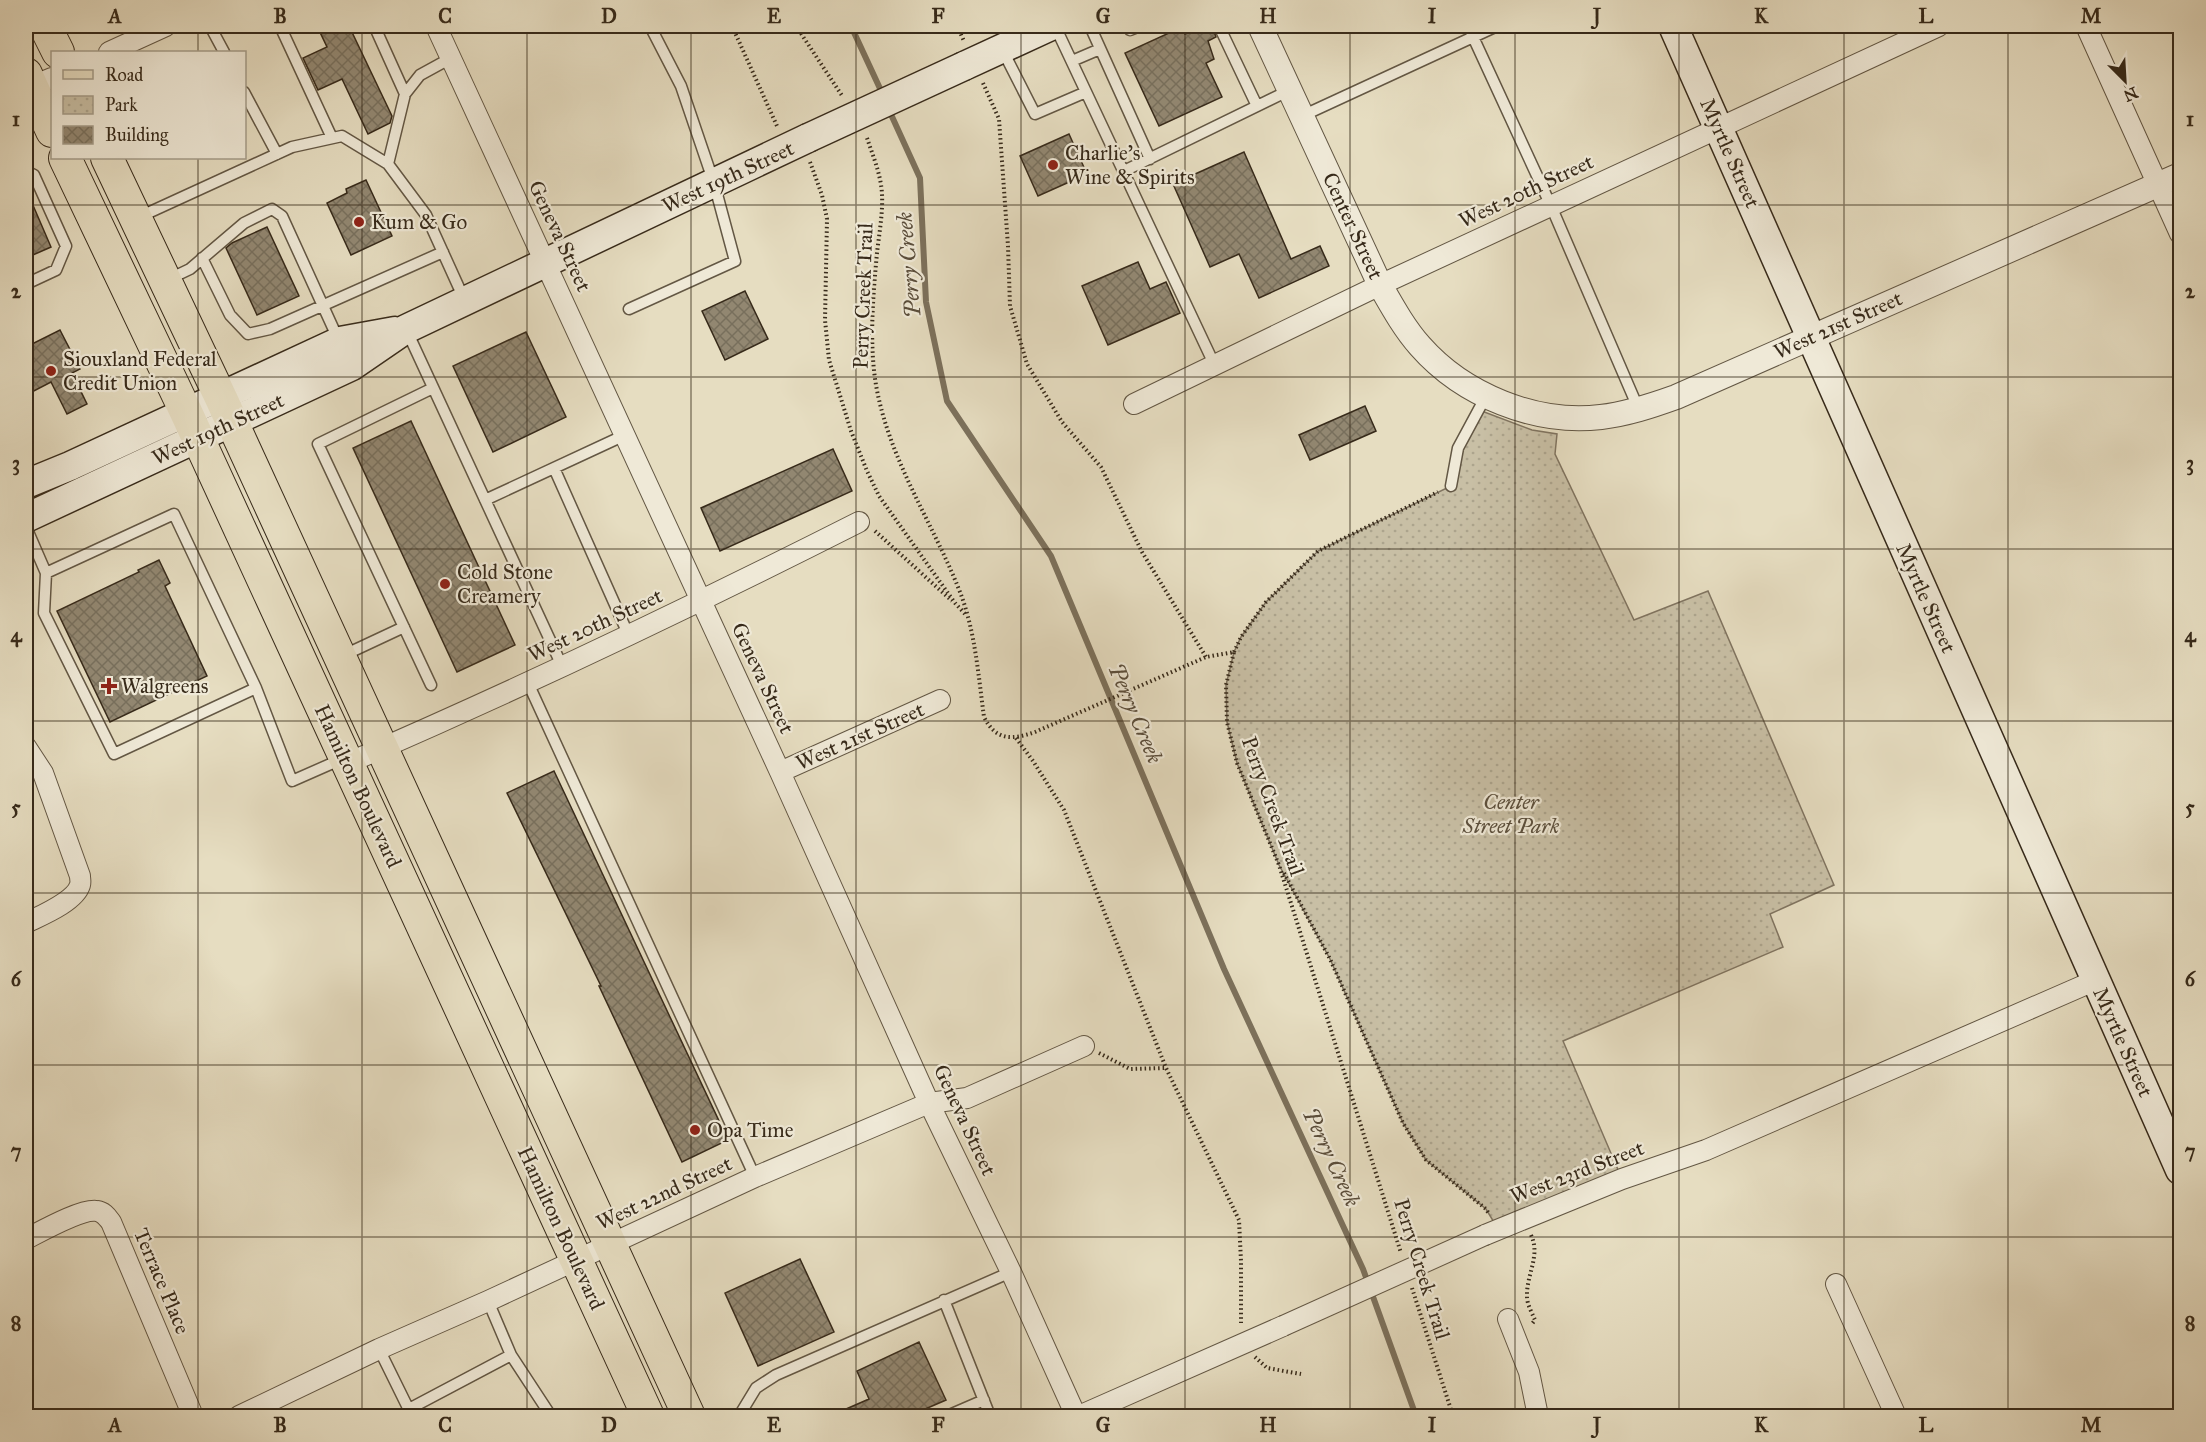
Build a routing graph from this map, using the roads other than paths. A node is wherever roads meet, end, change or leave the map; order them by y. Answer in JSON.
{"nodes":[{"id":1,"x":45,"y":26,"type":"edge"},
{"id":2,"x":166,"y":26,"type":"edge"},
{"id":3,"x":210,"y":26,"type":"edge"},
{"id":4,"x":280,"y":26,"type":"edge"},
{"id":5,"x":377,"y":26,"type":"edge"},
{"id":6,"x":436,"y":26,"type":"edge"},
{"id":7,"x":650,"y":26,"type":"edge"},
{"id":8,"x":1053,"y":26,"type":"edge"},
{"id":9,"x":1090,"y":26,"type":"edge"},
{"id":10,"x":1128,"y":26,"type":"edge"},
{"id":11,"x":1140,"y":26,"type":"edge"},
{"id":12,"x":1219,"y":26,"type":"edge"},
{"id":13,"x":1260,"y":26,"type":"edge"},
{"id":14,"x":1468,"y":26,"type":"edge"},
{"id":15,"x":1497,"y":26,"type":"edge"},
{"id":16,"x":1673,"y":26,"type":"edge"},
{"id":17,"x":1939,"y":26,"type":"edge"},
{"id":18,"x":2086,"y":26,"type":"edge"},
{"id":19,"x":143,"y":30,"type":"edge"},
{"id":20,"x":1473,"y":37,"type":"junction"},
{"id":21,"x":1012,"y":40,"type":"junction"},
{"id":22,"x":1100,"y":49,"type":"junction"},
{"id":23,"x":58,"y":51,"type":"edge"},
{"id":24,"x":111,"y":51,"type":"edge"},
{"id":25,"x":223,"y":51,"type":"edge"},
{"id":26,"x":451,"y":58,"type":"junction"},
{"id":27,"x":1072,"y":61,"type":"junction"},
{"id":28,"x":34,"y":82,"type":"edge"},
{"id":29,"x":1290,"y":90,"type":"junction"},
{"id":30,"x":1086,"y":92,"type":"junction"},
{"id":31,"x":405,"y":94,"type":"junction"},
{"id":32,"x":246,"y":96,"type":"edge"},
{"id":33,"x":1257,"y":106,"type":"junction"},
{"id":34,"x":1302,"y":116,"type":"junction"},
{"id":35,"x":51,"y":128,"type":"edge"},
{"id":36,"x":1720,"y":128,"type":"junction"},
{"id":37,"x":332,"y":138,"type":"junction"},
{"id":38,"x":277,"y":154,"type":"junction"},
{"id":39,"x":65,"y":159,"type":"edge"},
{"id":40,"x":107,"y":159,"type":"edge"},
{"id":41,"x":1150,"y":159,"type":"junction"},
{"id":42,"x":388,"y":164,"type":"junction"},
{"id":43,"x":26,"y":171,"type":"edge"},
{"id":44,"x":1124,"y":171,"type":"junction"},
{"id":45,"x":2181,"y":175,"type":"edge"},
{"id":46,"x":714,"y":183,"type":"junction"},
{"id":47,"x":2158,"y":185,"type":"junction"},
{"id":48,"x":1551,"y":206,"type":"junction"},
{"id":49,"x":136,"y":219,"type":"junction"},
{"id":50,"x":2181,"y":234,"type":"edge"},
{"id":51,"x":443,"y":252,"type":"junction"},
{"id":52,"x":202,"y":258,"type":"junction"},
{"id":53,"x":547,"y":263,"type":"junction"},
{"id":54,"x":165,"y":281,"type":"junction"},
{"id":55,"x":26,"y":284,"type":"edge"},
{"id":56,"x":1380,"y":285,"type":"junction"},
{"id":57,"x":465,"y":302,"type":"junction"},
{"id":58,"x":323,"y":305,"type":"junction"},
{"id":59,"x":629,"y":309,"type":"dead end"},
{"id":60,"x":405,"y":329,"type":"junction"},
{"id":61,"x":1811,"y":337,"type":"junction"},
{"id":62,"x":340,"y":341,"type":"junction"},
{"id":63,"x":1215,"y":366,"type":"junction"},
{"id":64,"x":433,"y":388,"type":"junction"},
{"id":65,"x":1486,"y":396,"type":"junction"},
{"id":66,"x":1134,"y":404,"type":"dead end"},
{"id":67,"x":226,"y":409,"type":"junction"},
{"id":68,"x":1639,"y":410,"type":"junction"},
{"id":69,"x":192,"y":425,"type":"junction"},
{"id":70,"x":625,"y":435,"type":"junction"},
{"id":71,"x":113,"y":446,"type":"junction"},
{"id":72,"x":554,"y":468,"type":"junction"},
{"id":73,"x":26,"y":484,"type":"edge"},
{"id":74,"x":1451,"y":486,"type":"road end"},
{"id":75,"x":485,"y":500,"type":"junction"},
{"id":76,"x":26,"y":513,"type":"edge"},
{"id":77,"x":26,"y":518,"type":"edge"},
{"id":78,"x":859,"y":522,"type":"road end"},
{"id":79,"x":26,"y":527,"type":"edge"},
{"id":80,"x":46,"y":573,"type":"junction"},
{"id":81,"x":702,"y":601,"type":"junction"},
{"id":82,"x":404,"y":627,"type":"junction"},
{"id":83,"x":628,"y":636,"type":"junction"},
{"id":84,"x":340,"y":657,"type":"junction"},
{"id":85,"x":562,"y":666,"type":"junction"},
{"id":86,"x":528,"y":683,"type":"junction"},
{"id":87,"x":431,"y":685,"type":"dead end"},
{"id":88,"x":256,"y":688,"type":"junction"},
{"id":89,"x":940,"y":700,"type":"dead end"},
{"id":90,"x":26,"y":747,"type":"edge"},
{"id":91,"x":382,"y":748,"type":"junction"},
{"id":92,"x":346,"y":761,"type":"junction"},
{"id":93,"x":780,"y":772,"type":"junction"},
{"id":94,"x":26,"y":923,"type":"edge"},
{"id":95,"x":2096,"y":980,"type":"junction"},
{"id":96,"x":1084,"y":1046,"type":"road end"},
{"id":97,"x":929,"y":1103,"type":"junction"},
{"id":98,"x":2181,"y":1170,"type":"edge"},
{"id":99,"x":755,"y":1177,"type":"junction"},
{"id":100,"x":26,"y":1239,"type":"edge"},
{"id":101,"x":610,"y":1245,"type":"junction"},
{"id":102,"x":576,"y":1260,"type":"junction"},
{"id":103,"x":1011,"y":1272,"type":"junction"},
{"id":104,"x":1836,"y":1284,"type":"dead end"},
{"id":105,"x":944,"y":1300,"type":"junction"},
{"id":106,"x":488,"y":1301,"type":"junction"},
{"id":107,"x":1508,"y":1319,"type":"dead end"},
{"id":108,"x":379,"y":1348,"type":"junction"},
{"id":109,"x":512,"y":1355,"type":"junction"},
{"id":110,"x":984,"y":1400,"type":"junction"},
{"id":111,"x":411,"y":1413,"type":"edge"},
{"id":112,"x":193,"y":1416,"type":"edge"},
{"id":113,"x":239,"y":1416,"type":"edge"},
{"id":114,"x":550,"y":1416,"type":"edge"},
{"id":115,"x":648,"y":1416,"type":"edge"},
{"id":116,"x":689,"y":1416,"type":"edge"},
{"id":117,"x":740,"y":1416,"type":"edge"},
{"id":118,"x":947,"y":1416,"type":"edge"},
{"id":119,"x":990,"y":1416,"type":"edge"},
{"id":120,"x":1077,"y":1416,"type":"edge"},
{"id":121,"x":1538,"y":1416,"type":"edge"},
{"id":122,"x":1896,"y":1416,"type":"edge"}],
"edges":[{"from":1,"to":23,"type":"main road"},
{"from":2,"to":19,"type":"street"},
{"from":3,"to":25,"type":"lane"},
{"from":4,"to":37,"type":"lane"},
{"from":5,"to":31,"type":"lane"},
{"from":6,"to":26,"type":"street","name":"Geneva Street"},
{"from":7,"to":46,"type":"lane"},
{"from":8,"to":21,"type":"main road","name":"West 19th Street"},
{"from":8,"to":27,"type":"lane"},
{"from":9,"to":22,"type":"lane"},
{"from":10,"to":11,"type":"lane"},
{"from":12,"to":33,"type":"lane"},
{"from":13,"to":29,"type":"street","name":"Center Street"},
{"from":14,"to":20,"type":"lane"},
{"from":15,"to":20,"type":"lane"},
{"from":16,"to":36,"type":"main road","name":"Myrtle Street"},
{"from":17,"to":36,"type":"street","name":"West 20th Street"},
{"from":18,"to":47,"type":"street"},
{"from":19,"to":24,"type":"street"},
{"from":20,"to":34,"type":"lane"},
{"from":20,"to":48,"type":"lane"},
{"from":21,"to":30,"type":"lane"},
{"from":21,"to":46,"type":"main road","name":"West 19th Street","bridge":true},
{"from":22,"to":27,"type":"lane"},
{"from":22,"to":41,"type":"lane"},
{"from":26,"to":31,"type":"lane"},
{"from":26,"to":53,"type":"street","name":"Geneva Street"},
{"from":27,"to":30,"type":"lane"},
{"from":28,"to":35,"type":"main road"},
{"from":29,"to":33,"type":"lane"},
{"from":29,"to":34,"type":"street","name":"Center Street"},
{"from":30,"to":44,"type":"lane"},
{"from":31,"to":42,"type":"lane"},
{"from":32,"to":38,"type":"lane"},
{"from":33,"to":41,"type":"lane"},
{"from":34,"to":56,"type":"street","name":"Center Street"},
{"from":36,"to":48,"type":"street","name":"West 20th Street"},
{"from":36,"to":61,"type":"main road","name":"Myrtle Street"},
{"from":37,"to":38,"type":"lane"},
{"from":37,"to":42,"type":"lane"},
{"from":38,"to":49,"type":"lane"},
{"from":39,"to":69,"type":"main road","name":"Hamilton Boulevard"},
{"from":40,"to":49,"type":"main road","name":"Hamilton Boulevard"},
{"from":41,"to":44,"type":"lane"},
{"from":42,"to":51,"type":"lane"},
{"from":43,"to":55,"type":"lane"},
{"from":44,"to":63,"type":"lane"},
{"from":45,"to":47,"type":"street","name":"West 21st Street"},
{"from":46,"to":53,"type":"main road","name":"West 19th Street"},
{"from":46,"to":59,"type":"lane"},
{"from":47,"to":50,"type":"street"},
{"from":47,"to":61,"type":"street","name":"West 21st Street"},
{"from":48,"to":56,"type":"street","name":"West 20th Street"},
{"from":48,"to":68,"type":"lane"},
{"from":49,"to":54,"type":"main road","name":"Hamilton Boulevard"},
{"from":51,"to":57,"type":"lane"},
{"from":51,"to":58,"type":"lane"},
{"from":52,"to":54,"type":"lane"},
{"from":52,"to":58,"type":"lane"},
{"from":52,"to":58,"type":"lane"},
{"from":53,"to":57,"type":"main road","name":"West 19th Street"},
{"from":53,"to":70,"type":"street","name":"Geneva Street"},
{"from":54,"to":67,"type":"main road","name":"Hamilton Boulevard"},
{"from":56,"to":63,"type":"street","name":"West 20th Street"},
{"from":56,"to":65,"type":"street","name":"Center Street"},
{"from":57,"to":60,"type":"main road","name":"West 19th Street"},
{"from":58,"to":62,"type":"lane"},
{"from":60,"to":62,"type":"main road","name":"West 19th Street"},
{"from":60,"to":64,"type":"lane"},
{"from":60,"to":67,"type":"main road","name":"West 19th Street"},
{"from":61,"to":68,"type":"street","name":"West 21st Street"},
{"from":61,"to":95,"type":"main road","name":"Myrtle Street"},
{"from":62,"to":67,"type":"main road","name":"West 19th Street"},
{"from":63,"to":66,"type":"street","name":"West 20th Street"},
{"from":64,"to":75,"type":"lane"},
{"from":64,"to":82,"type":"lane"},
{"from":65,"to":68,"type":"street","name":"West 21st Street"},
{"from":65,"to":74,"type":"lane"},
{"from":67,"to":69,"type":"main road","name":"West 19th Street"},
{"from":67,"to":84,"type":"main road","name":"Hamilton Boulevard"},
{"from":69,"to":71,"type":"main road","name":"West 19th Street"},
{"from":69,"to":77,"type":"main road","name":"West 19th Street"},
{"from":69,"to":92,"type":"main road","name":"Hamilton Boulevard"},
{"from":70,"to":72,"type":"lane"},
{"from":70,"to":81,"type":"street","name":"Geneva Street"},
{"from":71,"to":73,"type":"main road","name":"West 19th Street"},
{"from":71,"to":76,"type":"main road"},
{"from":72,"to":75,"type":"lane"},
{"from":72,"to":83,"type":"lane"},
{"from":75,"to":85,"type":"lane"},
{"from":78,"to":81,"type":"street","name":"West 20th Street"},
{"from":79,"to":80,"type":"lane"},
{"from":80,"to":88,"type":"lane"},
{"from":80,"to":88,"type":"lane"},
{"from":81,"to":83,"type":"street","name":"West 20th Street"},
{"from":81,"to":93,"type":"street","name":"Geneva Street"},
{"from":82,"to":84,"type":"lane"},
{"from":82,"to":87,"type":"lane"},
{"from":83,"to":85,"type":"street","name":"West 20th Street"},
{"from":84,"to":91,"type":"main road","name":"Hamilton Boulevard"},
{"from":85,"to":86,"type":"street","name":"West 20th Street"},
{"from":86,"to":91,"type":"street","name":"West 20th Street"},
{"from":86,"to":99,"type":"lane"},
{"from":88,"to":92,"type":"lane"},
{"from":89,"to":93,"type":"street","name":"West 21st Street"},
{"from":90,"to":94,"type":"street"},
{"from":91,"to":92,"type":"street","name":"West 20th Street"},
{"from":91,"to":101,"type":"main road","name":"Hamilton Boulevard"},
{"from":92,"to":102,"type":"main road","name":"Hamilton Boulevard"},
{"from":93,"to":97,"type":"street","name":"Geneva Street"},
{"from":95,"to":98,"type":"main road","name":"Myrtle Street"},
{"from":95,"to":120,"type":"street","name":"West 23rd Street","bridge":true},
{"from":96,"to":97,"type":"street","name":"West 22nd Street"},
{"from":97,"to":99,"type":"street","name":"West 22nd Street"},
{"from":97,"to":103,"type":"street","name":"Geneva Street"},
{"from":99,"to":101,"type":"street","name":"West 22nd Street"},
{"from":100,"to":112,"type":"street","name":"Terrace Place"},
{"from":101,"to":102,"type":"street","name":"West 22nd Street"},
{"from":101,"to":116,"type":"main road","name":"Hamilton Boulevard"},
{"from":102,"to":106,"type":"street","name":"West 22nd Street"},
{"from":102,"to":115,"type":"main road","name":"Hamilton Boulevard"},
{"from":103,"to":105,"type":"lane"},
{"from":103,"to":120,"type":"street","name":"Geneva Street"},
{"from":104,"to":122,"type":"street"},
{"from":105,"to":110,"type":"lane"},
{"from":105,"to":117,"type":"lane"},
{"from":106,"to":108,"type":"street","name":"West 22nd Street"},
{"from":106,"to":109,"type":"lane"},
{"from":107,"to":121,"type":"street"},
{"from":108,"to":111,"type":"lane"},
{"from":108,"to":113,"type":"street","name":"West 22nd Street"},
{"from":109,"to":111,"type":"lane"},
{"from":109,"to":114,"type":"lane"},
{"from":110,"to":118,"type":"lane"},
{"from":110,"to":119,"type":"lane"}]}
